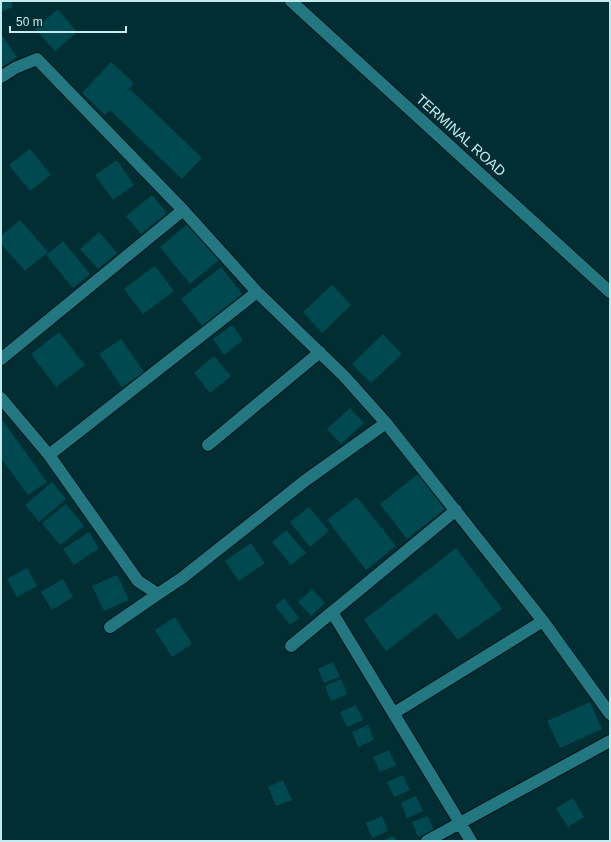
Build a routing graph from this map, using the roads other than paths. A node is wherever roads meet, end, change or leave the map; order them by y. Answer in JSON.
{"nodes":[{"id":1,"x":291,"y":1,"type":"edge"},
{"id":2,"x":1,"y":77,"type":"edge"},
{"id":3,"x":183,"y":210,"type":"junction"},
{"id":4,"x":257,"y":292,"type":"junction"},
{"id":5,"x":610,"y":292,"type":"edge"},
{"id":6,"x":320,"y":352,"type":"junction"},
{"id":7,"x":1,"y":359,"type":"edge"},
{"id":8,"x":1,"y":398,"type":"edge"},
{"id":9,"x":386,"y":422,"type":"junction"},
{"id":10,"x":208,"y":445,"type":"dead end"},
{"id":11,"x":49,"y":455,"type":"junction"},
{"id":12,"x":456,"y":510,"type":"junction"},
{"id":13,"x":158,"y":594,"type":"junction"},
{"id":14,"x":332,"y":612,"type":"junction"},
{"id":15,"x":542,"y":621,"type":"junction"},
{"id":16,"x":110,"y":627,"type":"dead end"},
{"id":17,"x":291,"y":646,"type":"dead end"},
{"id":18,"x":394,"y":713,"type":"junction"},
{"id":19,"x":610,"y":714,"type":"edge"},
{"id":20,"x":610,"y":741,"type":"edge"},
{"id":21,"x":460,"y":823,"type":"junction"},
{"id":22,"x":427,"y":841,"type":"edge"},
{"id":23,"x":471,"y":841,"type":"edge"}],
"edges":[{"from":1,"to":5,"type":"street","name":"TERMINAL ROAD"},
{"from":2,"to":3,"type":"street"},
{"from":3,"to":4,"type":"street"},
{"from":3,"to":7,"type":"street"},
{"from":4,"to":6,"type":"street"},
{"from":4,"to":11,"type":"street"},
{"from":6,"to":9,"type":"street"},
{"from":6,"to":10,"type":"street"},
{"from":8,"to":11,"type":"street"},
{"from":9,"to":12,"type":"street"},
{"from":9,"to":13,"type":"street"},
{"from":11,"to":13,"type":"street"},
{"from":12,"to":14,"type":"street"},
{"from":12,"to":15,"type":"street"},
{"from":13,"to":16,"type":"street"},
{"from":14,"to":17,"type":"street"},
{"from":14,"to":18,"type":"street"},
{"from":15,"to":18,"type":"street"},
{"from":15,"to":19,"type":"street"},
{"from":18,"to":21,"type":"street"},
{"from":20,"to":21,"type":"street"},
{"from":21,"to":22,"type":"street"},
{"from":21,"to":23,"type":"street"}]}
